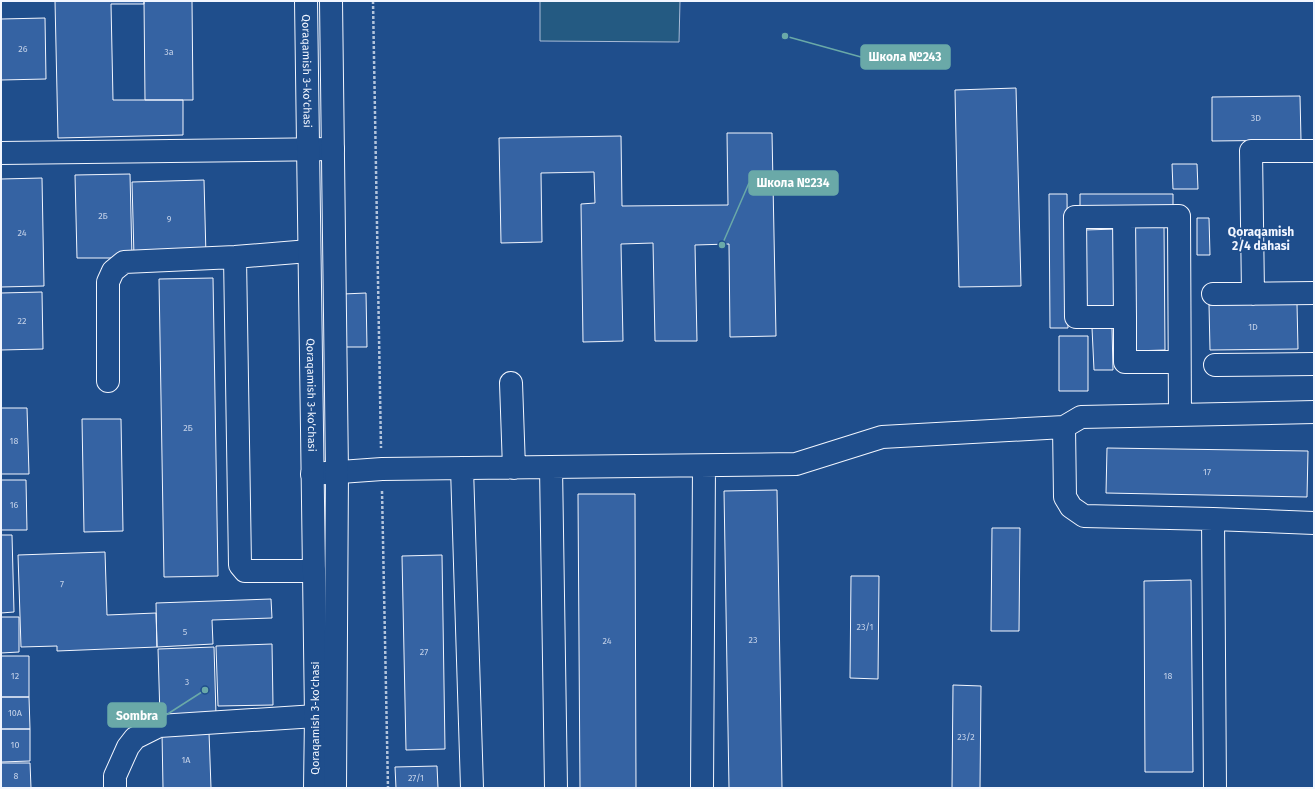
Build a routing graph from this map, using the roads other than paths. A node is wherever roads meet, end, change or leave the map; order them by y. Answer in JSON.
{"nodes":[{"id":1,"x":306,"y":1,"type":"edge"},
{"id":2,"x":331,"y":1,"type":"edge"},
{"id":3,"x":308,"y":150,"type":"junction"},
{"id":4,"x":333,"y":150,"type":"junction"},
{"id":5,"x":1314,"y":151,"type":"edge"},
{"id":6,"x":1,"y":153,"type":"edge"},
{"id":7,"x":1124,"y":217,"type":"junction"},
{"id":8,"x":309,"y":251,"type":"junction"},
{"id":9,"x":235,"y":257,"type":"junction"},
{"id":10,"x":1314,"y":293,"type":"edge"},
{"id":11,"x":1213,"y":294,"type":"dead end"},
{"id":12,"x":1253,"y":294,"type":"junction"},
{"id":13,"x":1125,"y":317,"type":"junction"},
{"id":14,"x":1179,"y":362,"type":"junction"},
{"id":15,"x":1314,"y":364,"type":"edge"},
{"id":16,"x":1215,"y":365,"type":"dead end"},
{"id":17,"x":108,"y":381,"type":"dead end"},
{"id":18,"x":512,"y":383,"type":"dead end"},
{"id":19,"x":1314,"y":412,"type":"edge"},
{"id":20,"x":1180,"y":415,"type":"junction"},
{"id":21,"x":1064,"y":427,"type":"junction"},
{"id":22,"x":704,"y":466,"type":"junction"},
{"id":23,"x":551,"y":467,"type":"junction"},
{"id":24,"x":462,"y":468,"type":"junction"},
{"id":25,"x":514,"y":468,"type":"junction"},
{"id":26,"x":337,"y":472,"type":"junction"},
{"id":27,"x":312,"y":474,"type":"junction"},
{"id":28,"x":1213,"y":519,"type":"junction"},
{"id":29,"x":1314,"y":523,"type":"edge"},
{"id":30,"x":314,"y":571,"type":"junction"},
{"id":31,"x":316,"y":716,"type":"junction"},
{"id":32,"x":115,"y":788,"type":"edge"},
{"id":33,"x":315,"y":788,"type":"edge"},
{"id":34,"x":335,"y":788,"type":"edge"},
{"id":35,"x":472,"y":788,"type":"edge"},
{"id":36,"x":556,"y":788,"type":"edge"},
{"id":37,"x":702,"y":788,"type":"edge"},
{"id":38,"x":1215,"y":788,"type":"edge"}],
"edges":[{"from":1,"to":3,"type":"main road","name":"Qoraqamish 3-ko'chasi"},
{"from":2,"to":4,"type":"main road","name":"Qoraqamish 3-ko'chasi"},
{"from":3,"to":4,"type":"main road"},
{"from":3,"to":6,"type":"main road"},
{"from":3,"to":8,"type":"main road","name":"Qoraqamish 3-ko'chasi"},
{"from":4,"to":26,"type":"main road","name":"Qoraqamish 3-ko'chasi"},
{"from":5,"to":12,"type":"main road"},
{"from":7,"to":13,"type":"main road"},
{"from":7,"to":13,"type":"main road"},
{"from":7,"to":14,"type":"main road"},
{"from":8,"to":9,"type":"main road"},
{"from":8,"to":27,"type":"main road","name":"Qoraqamish 3-ko'chasi"},
{"from":9,"to":17,"type":"main road"},
{"from":9,"to":30,"type":"main road"},
{"from":10,"to":12,"type":"main road"},
{"from":11,"to":12,"type":"main road"},
{"from":13,"to":14,"type":"main road"},
{"from":14,"to":20,"type":"main road"},
{"from":15,"to":16,"type":"main road"},
{"from":18,"to":25,"type":"main road"},
{"from":19,"to":20,"type":"main road"},
{"from":20,"to":21,"type":"main road"},
{"from":21,"to":22,"type":"main road"},
{"from":21,"to":28,"type":"main road"},
{"from":22,"to":23,"type":"main road"},
{"from":22,"to":37,"type":"main road"},
{"from":23,"to":25,"type":"main road"},
{"from":23,"to":36,"type":"main road"},
{"from":24,"to":25,"type":"main road"},
{"from":24,"to":26,"type":"main road"},
{"from":24,"to":35,"type":"main road"},
{"from":26,"to":27,"type":"main road"},
{"from":26,"to":34,"type":"main road","name":"Qoraqamish 3-ko'chasi"},
{"from":27,"to":30,"type":"main road","name":"Qoraqamish 3-ko'chasi"},
{"from":28,"to":29,"type":"main road"},
{"from":28,"to":38,"type":"main road"},
{"from":30,"to":31,"type":"main road","name":"Qoraqamish 3-ko'chasi"},
{"from":31,"to":32,"type":"main road"},
{"from":31,"to":33,"type":"main road","name":"Qoraqamish 3-ko'chasi"}]}
